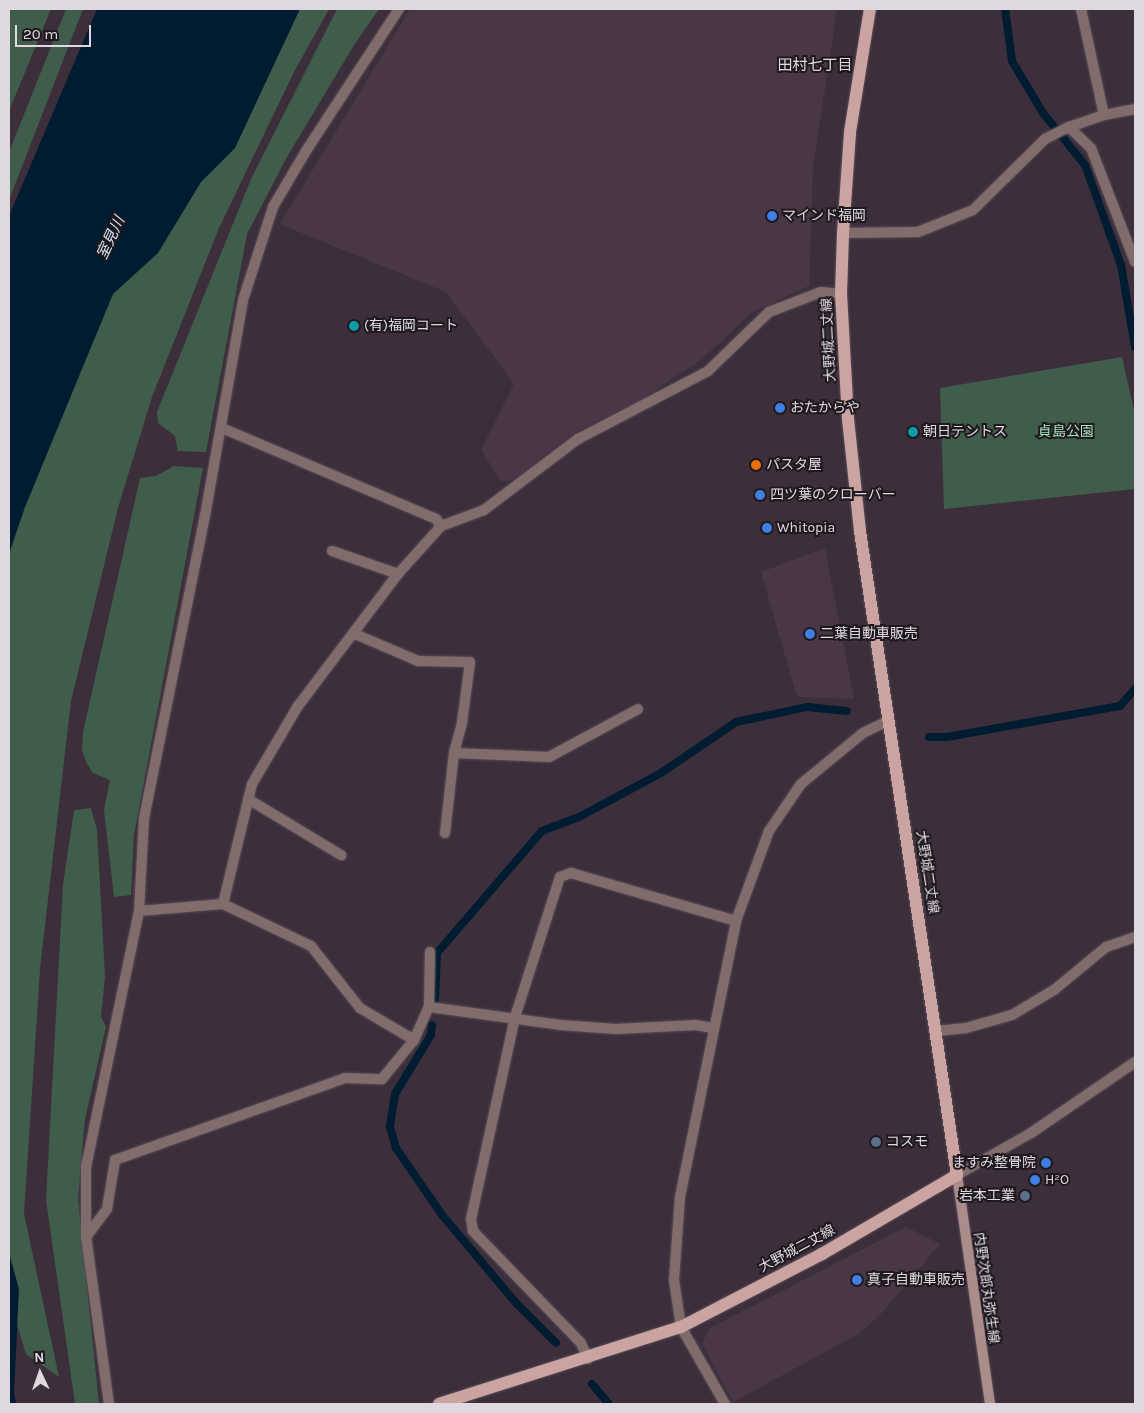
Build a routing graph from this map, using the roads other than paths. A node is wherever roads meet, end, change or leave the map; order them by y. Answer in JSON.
{"nodes":[{"id":1,"x":399,"y":9,"type":"edge"},
{"id":2,"x":870,"y":9,"type":"edge"},
{"id":3,"x":1081,"y":9,"type":"edge"},
{"id":4,"x":1135,"y":109,"type":"edge"},
{"id":5,"x":1104,"y":115,"type":"junction"},
{"id":6,"x":1070,"y":127,"type":"junction"},
{"id":7,"x":843,"y":233,"type":"junction"},
{"id":8,"x":1135,"y":262,"type":"edge"},
{"id":9,"x":841,"y":294,"type":"junction"},
{"id":10,"x":222,"y":428,"type":"junction"},
{"id":11,"x":441,"y":526,"type":"junction"},
{"id":12,"x":332,"y":551,"type":"dead end"},
{"id":13,"x":398,"y":574,"type":"junction"},
{"id":14,"x":355,"y":634,"type":"junction"},
{"id":15,"x":638,"y":709,"type":"dead end"},
{"id":16,"x":888,"y":721,"type":"junction"},
{"id":17,"x":454,"y":753,"type":"junction"},
{"id":18,"x":248,"y":799,"type":"junction"},
{"id":19,"x":446,"y":834,"type":"dead end"},
{"id":20,"x":341,"y":855,"type":"dead end"},
{"id":21,"x":223,"y":904,"type":"junction"},
{"id":22,"x":139,"y":911,"type":"junction"},
{"id":23,"x":736,"y":921,"type":"junction"},
{"id":24,"x":1135,"y":937,"type":"edge"},
{"id":25,"x":430,"y":952,"type":"dead end"},
{"id":26,"x":428,"y":1007,"type":"junction"},
{"id":27,"x":515,"y":1017,"type":"junction"},
{"id":28,"x":713,"y":1028,"type":"junction"},
{"id":29,"x":937,"y":1031,"type":"junction"},
{"id":30,"x":414,"y":1040,"type":"junction"},
{"id":31,"x":1135,"y":1062,"type":"edge"},
{"id":32,"x":957,"y":1175,"type":"junction"},
{"id":33,"x":86,"y":1237,"type":"junction"},
{"id":34,"x":681,"y":1327,"type":"junction"},
{"id":35,"x":588,"y":1359,"type":"junction"},
{"id":36,"x":109,"y":1404,"type":"edge"},
{"id":37,"x":439,"y":1404,"type":"edge"},
{"id":38,"x":724,"y":1404,"type":"edge"},
{"id":39,"x":990,"y":1404,"type":"edge"}],
"edges":[{"from":1,"to":10,"type":"street"},
{"from":2,"to":7,"type":"main road","name":"大野城二丈線"},
{"from":3,"to":5,"type":"street"},
{"from":4,"to":5,"type":"street"},
{"from":5,"to":6,"type":"street"},
{"from":6,"to":7,"type":"street"},
{"from":6,"to":8,"type":"street"},
{"from":7,"to":9,"type":"main road","name":"大野城二丈線"},
{"from":9,"to":11,"type":"street"},
{"from":9,"to":16,"type":"main road","name":"大野城二丈線"},
{"from":10,"to":11,"type":"street"},
{"from":10,"to":22,"type":"street"},
{"from":11,"to":13,"type":"street"},
{"from":12,"to":13,"type":"street"},
{"from":13,"to":14,"type":"street"},
{"from":14,"to":17,"type":"street"},
{"from":14,"to":18,"type":"street"},
{"from":15,"to":17,"type":"street"},
{"from":16,"to":23,"type":"street"},
{"from":16,"to":29,"type":"main road","name":"大野城二丈線"},
{"from":17,"to":19,"type":"street"},
{"from":18,"to":20,"type":"street"},
{"from":18,"to":21,"type":"street"},
{"from":21,"to":22,"type":"street"},
{"from":21,"to":30,"type":"street"},
{"from":22,"to":33,"type":"street"},
{"from":23,"to":27,"type":"street"},
{"from":23,"to":28,"type":"street"},
{"from":24,"to":29,"type":"street"},
{"from":25,"to":26,"type":"street"},
{"from":26,"to":27,"type":"street"},
{"from":26,"to":30,"type":"street"},
{"from":27,"to":28,"type":"street"},
{"from":27,"to":35,"type":"street"},
{"from":28,"to":34,"type":"street"},
{"from":29,"to":32,"type":"main road","name":"大野城二丈線"},
{"from":30,"to":33,"type":"street"},
{"from":31,"to":32,"type":"street"},
{"from":32,"to":34,"type":"main road","name":"大野城二丈線"},
{"from":32,"to":39,"type":"main road","name":"内野次郎丸弥生線"},
{"from":33,"to":36,"type":"street"},
{"from":34,"to":35,"type":"main road","name":"大野城二丈線"},
{"from":34,"to":38,"type":"street"},
{"from":35,"to":37,"type":"main road","name":"大野城二丈線"}]}
